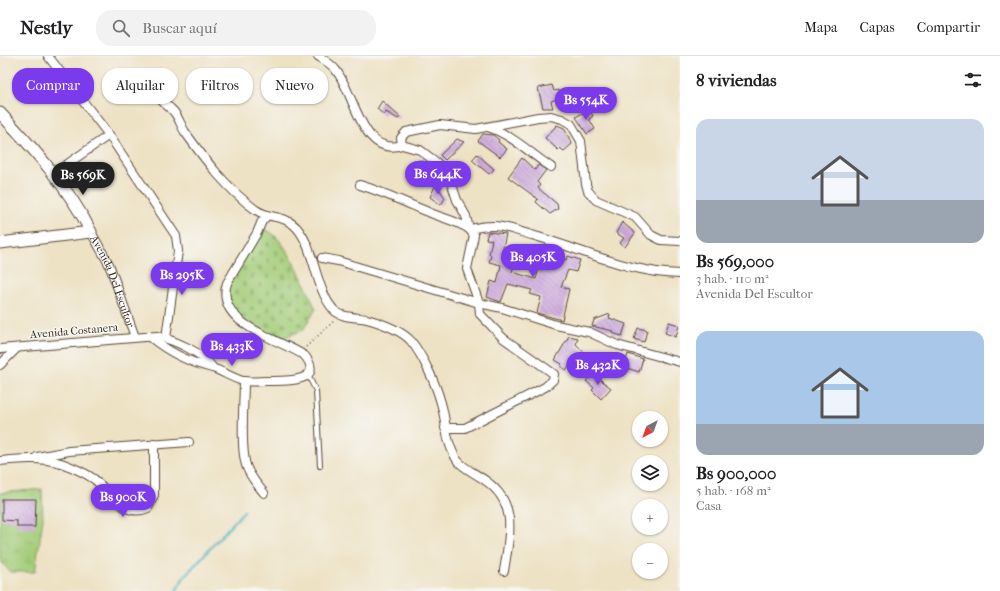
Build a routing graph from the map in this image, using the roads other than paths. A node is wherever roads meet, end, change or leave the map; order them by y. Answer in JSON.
{"nodes":[{"id":1,"x":318,"y":56,"type":"edge"},
{"id":2,"x":49,"y":57,"type":"edge"},
{"id":3,"x":166,"y":104,"type":"edge"},
{"id":4,"x":0,"y":113,"type":"edge"},
{"id":5,"x":488,"y":127,"type":"junction"},
{"id":6,"x":109,"y":135,"type":"junction"},
{"id":7,"x":402,"y":145,"type":"junction"},
{"id":8,"x":551,"y":167,"type":"dead end"},
{"id":9,"x":53,"y":174,"type":"junction"},
{"id":10,"x":360,"y":185,"type":"dead end"},
{"id":11,"x":267,"y":216,"type":"junction"},
{"id":12,"x":469,"y":229,"type":"junction"},
{"id":13,"x":92,"y":232,"type":"junction"},
{"id":14,"x":680,"y":241,"type":"edge"},
{"id":15,"x":0,"y":243,"type":"edge"},
{"id":16,"x":322,"y":258,"type":"dead end"},
{"id":17,"x":680,"y":274,"type":"edge"},
{"id":18,"x":479,"y":303,"type":"junction"},
{"id":19,"x":149,"y":336,"type":"junction"},
{"id":20,"x":135,"y":337,"type":"junction"},
{"id":21,"x":166,"y":338,"type":"junction"},
{"id":22,"x":17,"y":348,"type":"junction"},
{"id":23,"x":0,"y":349,"type":"edge"},
{"id":24,"x":680,"y":362,"type":"edge"},
{"id":25,"x":0,"y":364,"type":"edge"},
{"id":26,"x":213,"y":368,"type":"junction"},
{"id":27,"x":308,"y":375,"type":"junction"},
{"id":28,"x":244,"y":381,"type":"junction"},
{"id":29,"x":445,"y":428,"type":"junction"},
{"id":30,"x":190,"y":442,"type":"dead end"},
{"id":31,"x":154,"y":444,"type":"junction"},
{"id":32,"x":34,"y":458,"type":"junction"},
{"id":33,"x":0,"y":461,"type":"edge"},
{"id":34,"x":320,"y":466,"type":"dead end"},
{"id":35,"x":264,"y":493,"type":"dead end"},
{"id":36,"x":504,"y":571,"type":"dead end"}],
"edges":[{"from":1,"to":7,"type":"street"},
{"from":2,"to":6,"type":"street"},
{"from":3,"to":11,"type":"street"},
{"from":4,"to":9,"type":"street","name":"Avenida Del Escultor"},
{"from":5,"to":7,"type":"street"},
{"from":5,"to":8,"type":"street"},
{"from":5,"to":14,"type":"street"},
{"from":6,"to":9,"type":"street"},
{"from":6,"to":21,"type":"street"},
{"from":7,"to":12,"type":"street"},
{"from":9,"to":13,"type":"street","name":"Avenida Del Escultor"},
{"from":10,"to":12,"type":"street"},
{"from":11,"to":27,"type":"street"},
{"from":11,"to":29,"type":"street"},
{"from":12,"to":17,"type":"street"},
{"from":12,"to":18,"type":"street"},
{"from":13,"to":15,"type":"street"},
{"from":13,"to":20,"type":"street","name":"Avenida Del Escultor"},
{"from":16,"to":18,"type":"street"},
{"from":18,"to":24,"type":"street"},
{"from":18,"to":29,"type":"street"},
{"from":19,"to":20,"type":"street","name":"Avenida Costanera"},
{"from":19,"to":21,"type":"street","name":"Avenida Costanera"},
{"from":19,"to":26,"type":"street"},
{"from":20,"to":22,"type":"street","name":"Avenida Costanera"},
{"from":21,"to":26,"type":"street"},
{"from":22,"to":23,"type":"street","name":"Avenida Costanera"},
{"from":22,"to":25,"type":"street"},
{"from":26,"to":28,"type":"street"},
{"from":27,"to":28,"type":"street"},
{"from":27,"to":34,"type":"lane"},
{"from":28,"to":35,"type":"street"},
{"from":29,"to":36,"type":"street"},
{"from":30,"to":31,"type":"street"},
{"from":31,"to":32,"type":"street"},
{"from":31,"to":32,"type":"street"},
{"from":32,"to":33,"type":"street"}]}
